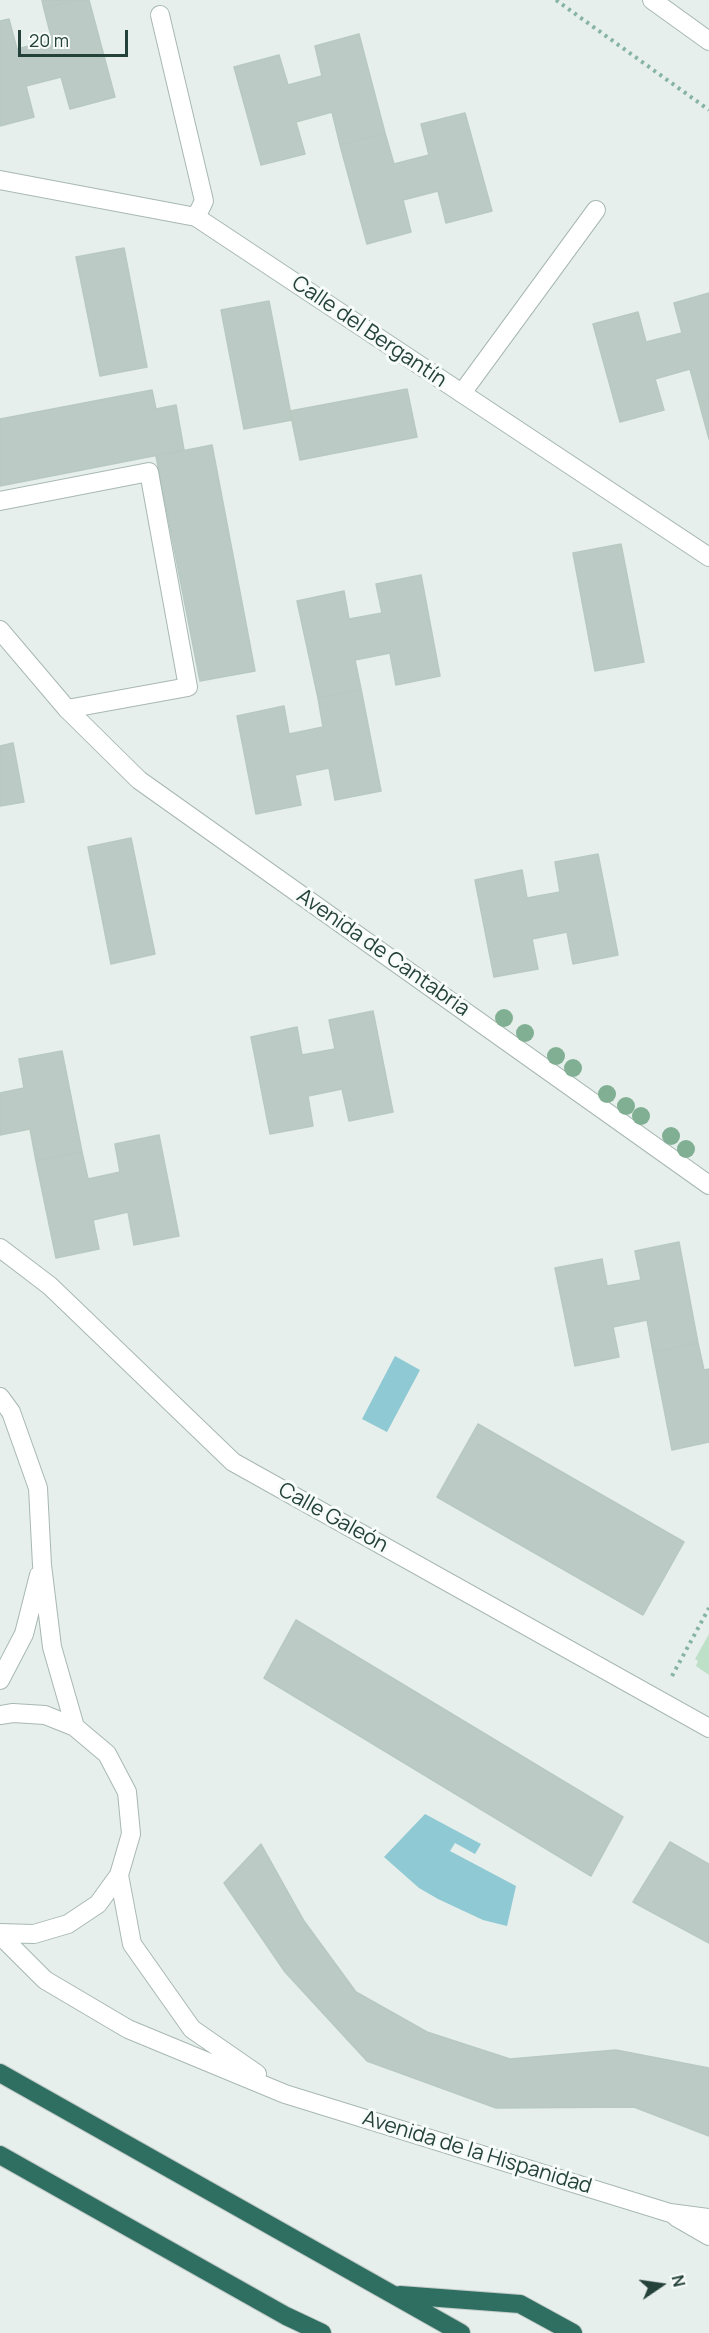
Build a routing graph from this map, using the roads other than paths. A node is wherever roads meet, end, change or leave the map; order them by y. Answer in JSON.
{"nodes":[{"id":1,"x":657,"y":1,"type":"edge"},
{"id":2,"x":160,"y":15,"type":"dead end"},
{"id":3,"x":709,"y":41,"type":"edge"},
{"id":4,"x":0,"y":180,"type":"edge"},
{"id":5,"x":596,"y":210,"type":"dead end"},
{"id":6,"x":196,"y":217,"type":"junction"},
{"id":7,"x":462,"y":393,"type":"junction"},
{"id":8,"x":0,"y":501,"type":"edge"},
{"id":9,"x":709,"y":557,"type":"edge"},
{"id":10,"x":0,"y":630,"type":"edge"},
{"id":11,"x":67,"y":709,"type":"junction"},
{"id":12,"x":709,"y":1185,"type":"edge"},
{"id":13,"x":0,"y":1248,"type":"edge"},
{"id":14,"x":0,"y":1397,"type":"edge"},
{"id":15,"x":42,"y":1565,"type":"junction"},
{"id":16,"x":0,"y":1680,"type":"edge"},
{"id":17,"x":0,"y":1715,"type":"edge"},
{"id":18,"x":75,"y":1727,"type":"junction"},
{"id":19,"x":709,"y":1728,"type":"edge"},
{"id":20,"x":119,"y":1875,"type":"junction"},
{"id":21,"x":0,"y":1934,"type":"edge"},
{"id":22,"x":0,"y":2073,"type":"edge"},
{"id":23,"x":285,"y":2094,"type":"junction"},
{"id":24,"x":0,"y":2155,"type":"edge"},
{"id":25,"x":670,"y":2213,"type":"junction"},
{"id":26,"x":709,"y":2218,"type":"edge"},
{"id":27,"x":709,"y":2236,"type":"edge"},
{"id":28,"x":394,"y":2294,"type":"junction"},
{"id":29,"x":286,"y":2316,"type":"junction"},
{"id":30,"x":304,"y":2333,"type":"edge"},
{"id":31,"x":322,"y":2333,"type":"edge"},
{"id":32,"x":461,"y":2333,"type":"edge"},
{"id":33,"x":573,"y":2333,"type":"edge"}],
"edges":[{"from":1,"to":3,"type":"street"},
{"from":2,"to":6,"type":"street"},
{"from":4,"to":6,"type":"street","name":"Calle del Bergantín"},
{"from":5,"to":7,"type":"street"},
{"from":6,"to":7,"type":"street","name":"Calle del Bergantín"},
{"from":7,"to":9,"type":"street","name":"Calle del Bergantín"},
{"from":8,"to":11,"type":"street"},
{"from":10,"to":11,"type":"street","name":"Avenida de Cantabria"},
{"from":11,"to":12,"type":"street","name":"Avenida de Cantabria"},
{"from":13,"to":19,"type":"street","name":"Calle Galeón"},
{"from":14,"to":15,"type":"street"},
{"from":15,"to":16,"type":"street"},
{"from":15,"to":18,"type":"street"},
{"from":17,"to":18,"type":"street"},
{"from":18,"to":20,"type":"street"},
{"from":20,"to":21,"type":"street"},
{"from":20,"to":23,"type":"street","name":"Avenida de la Hispanidad"},
{"from":21,"to":23,"type":"street","name":"Avenida de la Hispanidad"},
{"from":22,"to":28,"type":"highway"},
{"from":23,"to":25,"type":"street","name":"Avenida de la Hispanidad"},
{"from":24,"to":29,"type":"highway"},
{"from":25,"to":26,"type":"street","name":"Avenida de la Hispanidad"},
{"from":25,"to":27,"type":"street","name":"Avenida de la Hispanidad"},
{"from":28,"to":32,"type":"highway"},
{"from":28,"to":33,"type":"highway"},
{"from":29,"to":30,"type":"highway"},
{"from":29,"to":31,"type":"highway"}]}
